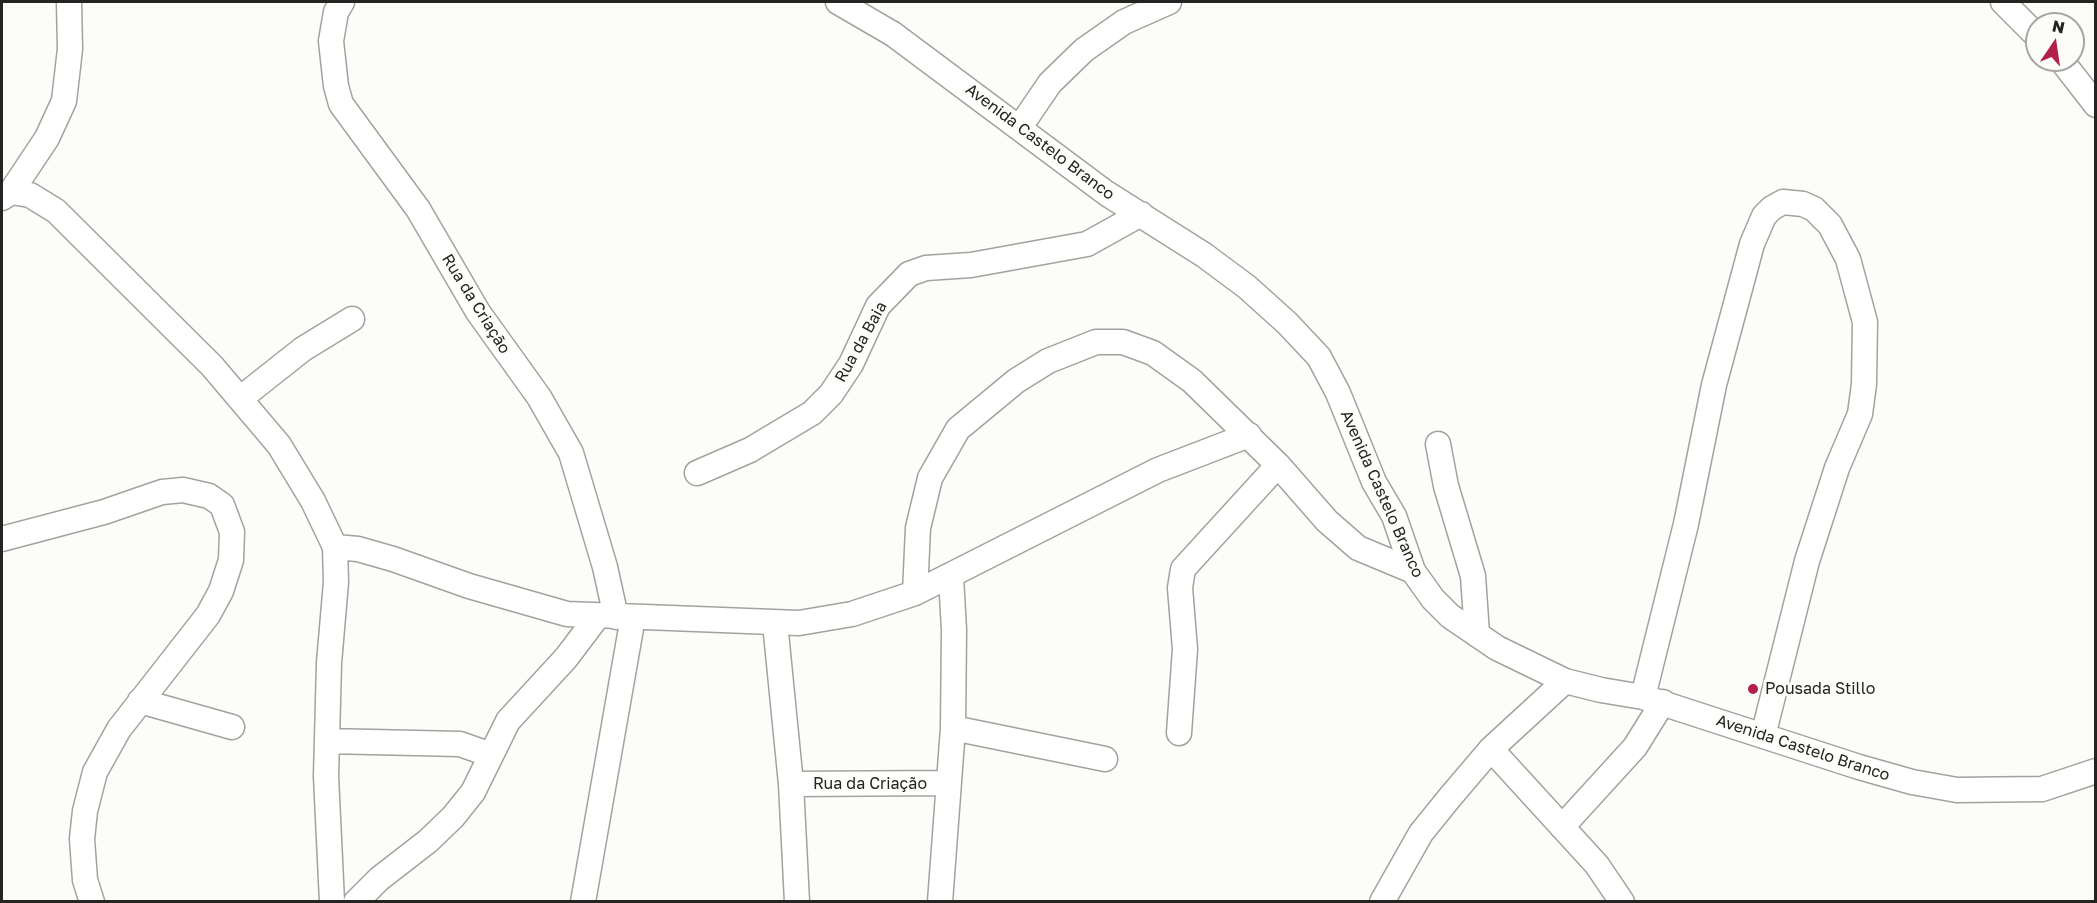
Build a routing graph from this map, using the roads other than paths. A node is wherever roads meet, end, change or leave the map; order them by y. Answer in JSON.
{"nodes":[{"id":1,"x":69,"y":2,"type":"edge"},
{"id":2,"x":342,"y":2,"type":"edge"},
{"id":3,"x":838,"y":2,"type":"edge"},
{"id":4,"x":1169,"y":2,"type":"edge"},
{"id":5,"x":2003,"y":2,"type":"edge"},
{"id":6,"x":1128,"y":8,"type":"edge"},
{"id":7,"x":2025,"y":24,"type":"edge"},
{"id":8,"x":2070,"y":72,"type":"edge"},
{"id":9,"x":2096,"y":105,"type":"edge"},
{"id":10,"x":1020,"y":127,"type":"junction"},
{"id":11,"x":6,"y":195,"type":"edge"},
{"id":12,"x":1141,"y":214,"type":"junction"},
{"id":13,"x":352,"y":319,"type":"dead end"},
{"id":14,"x":241,"y":398,"type":"junction"},
{"id":15,"x":1249,"y":435,"type":"junction"},
{"id":16,"x":1438,"y":444,"type":"dead end"},
{"id":17,"x":1278,"y":465,"type":"junction"},
{"id":18,"x":697,"y":472,"type":"dead end"},
{"id":19,"x":2,"y":539,"type":"edge"},
{"id":20,"x":335,"y":547,"type":"junction"},
{"id":21,"x":1413,"y":571,"type":"junction"},
{"id":22,"x":951,"y":577,"type":"junction"},
{"id":23,"x":915,"y":592,"type":"junction"},
{"id":24,"x":615,"y":617,"type":"junction"},
{"id":25,"x":775,"y":623,"type":"junction"},
{"id":26,"x":1477,"y":634,"type":"junction"},
{"id":27,"x":1565,"y":681,"type":"junction"},
{"id":28,"x":1653,"y":699,"type":"junction"},
{"id":29,"x":140,"y":701,"type":"junction"},
{"id":30,"x":232,"y":727,"type":"dead end"},
{"id":31,"x":953,"y":729,"type":"junction"},
{"id":32,"x":1179,"y":733,"type":"dead end"},
{"id":33,"x":1763,"y":736,"type":"junction"},
{"id":34,"x":327,"y":741,"type":"junction"},
{"id":35,"x":1491,"y":749,"type":"junction"},
{"id":36,"x":491,"y":755,"type":"junction"},
{"id":37,"x":1104,"y":759,"type":"dead end"},
{"id":38,"x":2096,"y":771,"type":"edge"},
{"id":39,"x":948,"y":783,"type":"junction"},
{"id":40,"x":791,"y":784,"type":"junction"},
{"id":41,"x":1562,"y":827,"type":"junction"},
{"id":42,"x":92,"y":902,"type":"edge"},
{"id":43,"x":332,"y":902,"type":"edge"},
{"id":44,"x":356,"y":902,"type":"edge"},
{"id":45,"x":583,"y":902,"type":"edge"},
{"id":46,"x":797,"y":902,"type":"edge"},
{"id":47,"x":940,"y":902,"type":"edge"},
{"id":48,"x":1382,"y":902,"type":"edge"},
{"id":49,"x":1622,"y":902,"type":"edge"}],
"edges":[{"from":1,"to":11,"type":"street"},
{"from":2,"to":24,"type":"street","name":"Rua da Criação"},
{"from":3,"to":10,"type":"street","name":"Avenida Castelo Branco"},
{"from":4,"to":6,"type":"street"},
{"from":5,"to":7,"type":"street"},
{"from":6,"to":10,"type":"street"},
{"from":8,"to":9,"type":"street"},
{"from":10,"to":12,"type":"street","name":"Avenida Castelo Branco"},
{"from":11,"to":14,"type":"street"},
{"from":12,"to":18,"type":"street","name":"Rua da Baia"},
{"from":12,"to":21,"type":"street","name":"Avenida Castelo Branco"},
{"from":13,"to":14,"type":"street"},
{"from":14,"to":20,"type":"street"},
{"from":15,"to":17,"type":"street"},
{"from":15,"to":22,"type":"street"},
{"from":15,"to":23,"type":"street"},
{"from":16,"to":26,"type":"street"},
{"from":17,"to":21,"type":"street"},
{"from":17,"to":32,"type":"street"},
{"from":19,"to":29,"type":"street"},
{"from":20,"to":24,"type":"street"},
{"from":20,"to":34,"type":"street"},
{"from":21,"to":26,"type":"street","name":"Avenida Castelo Branco"},
{"from":22,"to":23,"type":"street"},
{"from":22,"to":31,"type":"street"},
{"from":23,"to":25,"type":"street"},
{"from":24,"to":25,"type":"street"},
{"from":24,"to":36,"type":"street"},
{"from":24,"to":45,"type":"street"},
{"from":25,"to":40,"type":"street"},
{"from":26,"to":27,"type":"street","name":"Avenida Castelo Branco"},
{"from":27,"to":28,"type":"street","name":"Avenida Castelo Branco"},
{"from":27,"to":35,"type":"street"},
{"from":28,"to":33,"type":"street","name":"Avenida Castelo Branco"},
{"from":28,"to":33,"type":"street"},
{"from":28,"to":41,"type":"street"},
{"from":29,"to":30,"type":"street"},
{"from":29,"to":42,"type":"street"},
{"from":31,"to":37,"type":"street"},
{"from":31,"to":39,"type":"street"},
{"from":33,"to":38,"type":"street","name":"Avenida Castelo Branco"},
{"from":34,"to":36,"type":"street"},
{"from":34,"to":43,"type":"street"},
{"from":35,"to":41,"type":"street"},
{"from":35,"to":48,"type":"street"},
{"from":36,"to":44,"type":"street"},
{"from":39,"to":40,"type":"street","name":"Rua da Criação"},
{"from":39,"to":47,"type":"street"},
{"from":40,"to":46,"type":"street"},
{"from":41,"to":49,"type":"street"}]}
